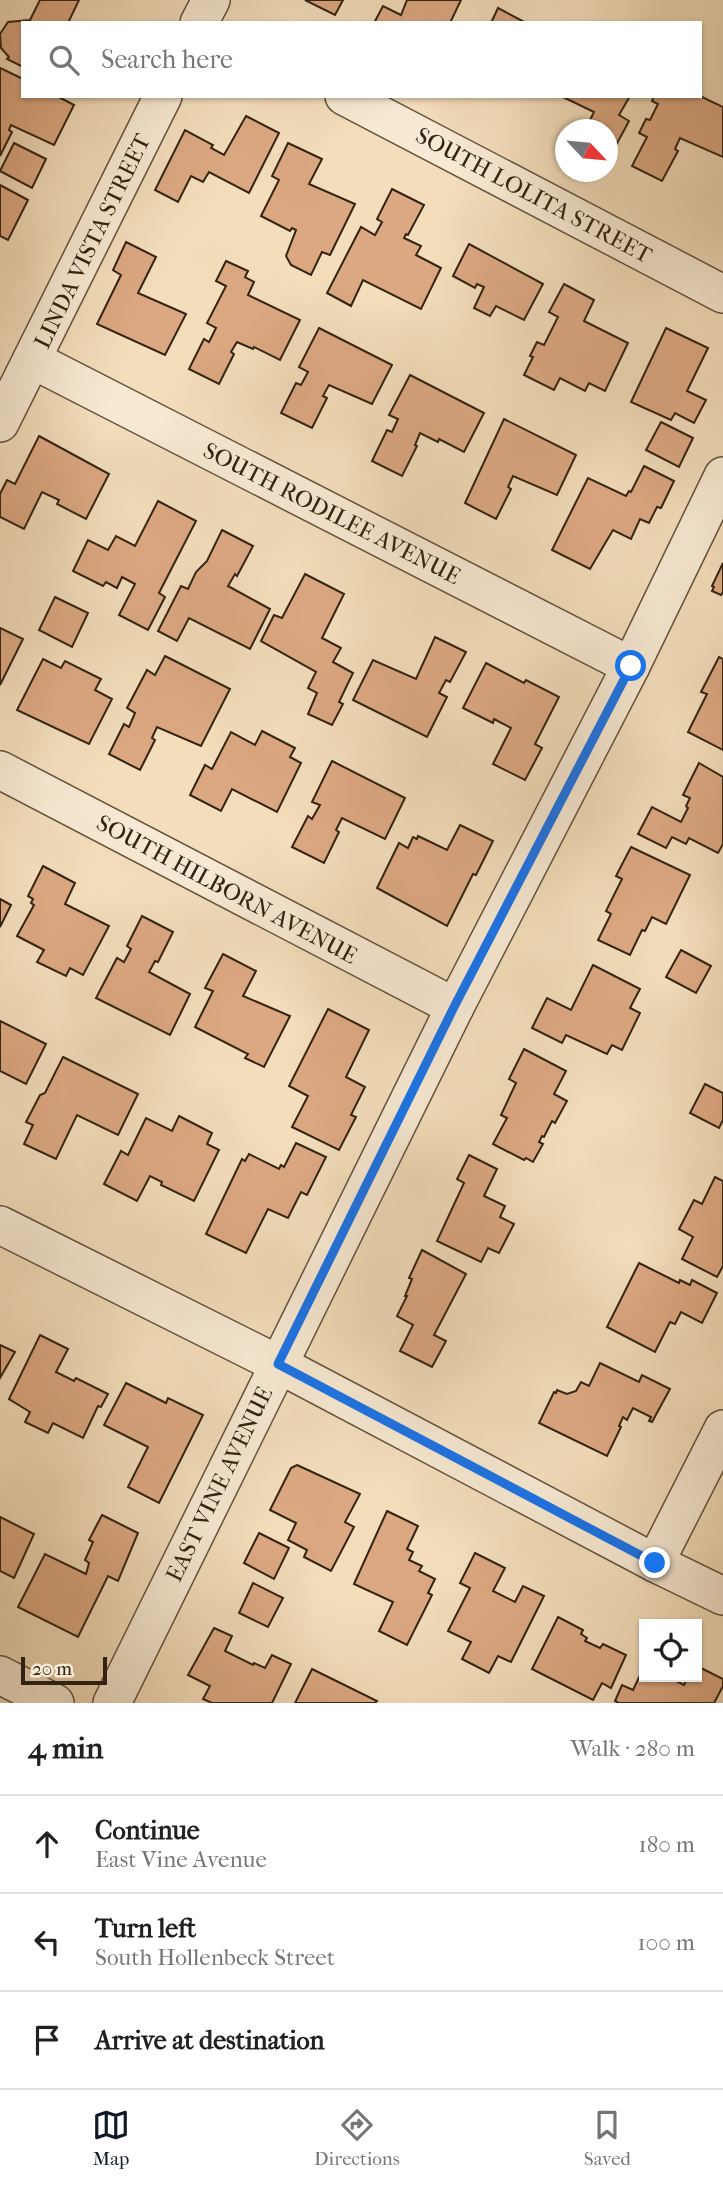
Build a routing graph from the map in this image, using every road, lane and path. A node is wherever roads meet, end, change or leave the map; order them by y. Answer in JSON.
{"nodes":[{"id":1,"x":162,"y":98,"type":"edge"},
{"id":2,"x":348,"y":98,"type":"edge"},
{"id":3,"x":723,"y":294,"type":"edge"},
{"id":4,"x":33,"y":360,"type":"junction"},
{"id":5,"x":0,"y":423,"type":"edge"},
{"id":6,"x":723,"y":477,"type":"edge"},
{"id":7,"x":631,"y":666,"type":"junction"},
{"id":8,"x":0,"y":770,"type":"edge"},
{"id":9,"x":454,"y":1007,"type":"junction"},
{"id":10,"x":0,"y":1225,"type":"edge"},
{"id":11,"x":278,"y":1364,"type":"junction"},
{"id":12,"x":723,"y":1429,"type":"edge"},
{"id":13,"x":655,"y":1563,"type":"junction"},
{"id":14,"x":723,"y":1596,"type":"edge"},
{"id":15,"x":0,"y":1675,"type":"edge"},
{"id":16,"x":55,"y":1703,"type":"edge"},
{"id":17,"x":111,"y":1703,"type":"edge"}],
"edges":[{"from":1,"to":4,"type":"street","name":"LINDA VISTA STREET"},
{"from":2,"to":3,"type":"street","name":"SOUTH LOLITA STREET"},
{"from":4,"to":5,"type":"street","name":"LINDA VISTA STREET"},
{"from":4,"to":7,"type":"street","name":"SOUTH RODILEE AVENUE"},
{"from":6,"to":7,"type":"street","name":"EAST VINE AVENUE"},
{"from":7,"to":9,"type":"street","name":"EAST VINE AVENUE"},
{"from":8,"to":9,"type":"street","name":"SOUTH HILBORN AVENUE"},
{"from":9,"to":11,"type":"street","name":"EAST VINE AVENUE"},
{"from":10,"to":11,"type":"street"},
{"from":11,"to":13,"type":"street"},
{"from":11,"to":17,"type":"street","name":"EAST VINE AVENUE"},
{"from":12,"to":13,"type":"street"},
{"from":13,"to":14,"type":"street"},
{"from":15,"to":16,"type":"street"}]}
